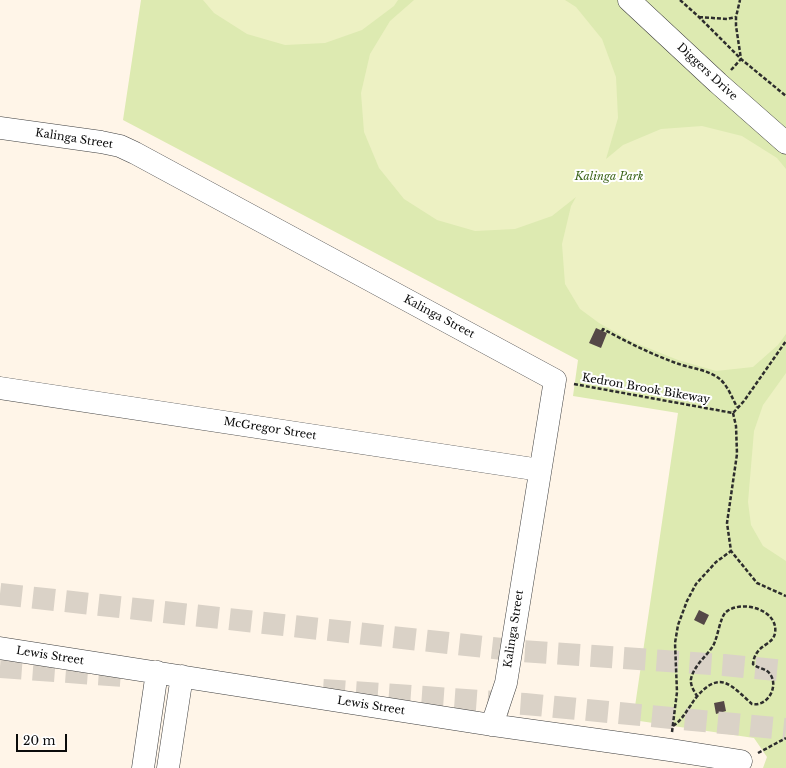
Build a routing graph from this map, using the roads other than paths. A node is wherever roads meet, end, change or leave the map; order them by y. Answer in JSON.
{"nodes":[{"id":1,"x":629,"y":0,"type":"edge"},
{"id":2,"x":0,"y":128,"type":"edge"},
{"id":3,"x":786,"y":143,"type":"edge"},
{"id":4,"x":0,"y":388,"type":"edge"},
{"id":5,"x":540,"y":470,"type":"junction"},
{"id":6,"x":0,"y":648,"type":"edge"},
{"id":7,"x":156,"y":672,"type":"junction"},
{"id":8,"x":182,"y":676,"type":"junction"},
{"id":9,"x":492,"y":725,"type":"junction"},
{"id":10,"x":741,"y":762,"type":"road end"},
{"id":11,"x":143,"y":768,"type":"edge"},
{"id":12,"x":168,"y":768,"type":"edge"}],
"edges":[{"from":1,"to":3,"type":"street","name":"Diggers Drive"},
{"from":2,"to":5,"type":"street","name":"Kalinga Street"},
{"from":4,"to":5,"type":"street","name":"McGregor Street"},
{"from":5,"to":9,"type":"street","name":"Kalinga Street"},
{"from":6,"to":7,"type":"street","name":"Lewis Street"},
{"from":7,"to":8,"type":"street","name":"Lewis Street"},
{"from":7,"to":11,"type":"street"},
{"from":8,"to":9,"type":"street","name":"Lewis Street"},
{"from":8,"to":12,"type":"street"},
{"from":9,"to":10,"type":"street","name":"Lewis Street"}]}
